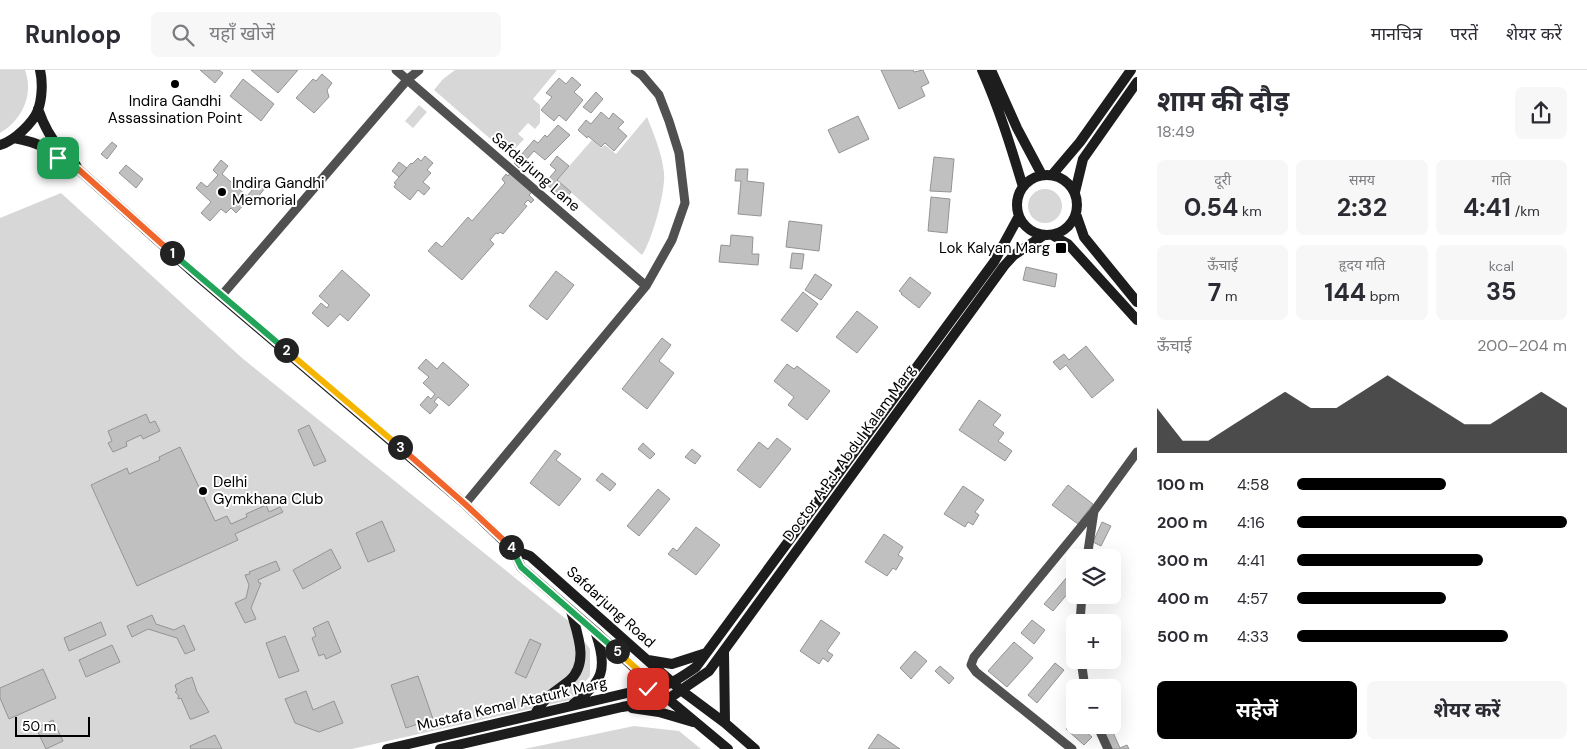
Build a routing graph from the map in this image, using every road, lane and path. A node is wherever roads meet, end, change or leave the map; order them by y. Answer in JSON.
{"nodes":[{"id":1,"x":40,"y":70,"type":"edge"},
{"id":2,"x":396,"y":70,"type":"edge"},
{"id":3,"x":419,"y":70,"type":"edge"},
{"id":4,"x":635,"y":70,"type":"edge"},
{"id":5,"x":982,"y":70,"type":"edge"},
{"id":6,"x":991,"y":70,"type":"edge"},
{"id":7,"x":1131,"y":70,"type":"edge"},
{"id":8,"x":408,"y":79,"type":"junction"},
{"id":9,"x":1137,"y":82,"type":"edge"},
{"id":10,"x":38,"y":109,"type":"junction"},
{"id":11,"x":14,"y":138,"type":"junction"},
{"id":12,"x":0,"y":145,"type":"edge"},
{"id":13,"x":78,"y":169,"type":"junction"},
{"id":14,"x":1047,"y":175,"type":"junction"},
{"id":15,"x":1023,"y":186,"type":"junction"},
{"id":16,"x":1075,"y":192,"type":"junction"},
{"id":17,"x":1076,"y":214,"type":"junction"},
{"id":18,"x":1019,"y":216,"type":"junction"},
{"id":19,"x":1048,"y":235,"type":"junction"},
{"id":20,"x":646,"y":286,"type":"junction"},
{"id":21,"x":222,"y":295,"type":"junction"},
{"id":22,"x":1137,"y":302,"type":"edge"},
{"id":23,"x":1137,"y":320,"type":"edge"},
{"id":24,"x":1137,"y":452,"type":"edge"},
{"id":25,"x":465,"y":504,"type":"junction"},
{"id":26,"x":1094,"y":511,"type":"junction"},
{"id":27,"x":1088,"y":549,"type":"edge"},
{"id":28,"x":513,"y":550,"type":"junction"},
{"id":29,"x":571,"y":611,"type":"junction"},
{"id":30,"x":728,"y":624,"type":"junction"},
{"id":31,"x":596,"y":632,"type":"junction"},
{"id":32,"x":738,"y":632,"type":"junction"},
{"id":33,"x":724,"y":651,"type":"junction"},
{"id":34,"x":707,"y":652,"type":"junction"},
{"id":35,"x":648,"y":660,"type":"junction"},
{"id":36,"x":674,"y":682,"type":"junction"},
{"id":37,"x":658,"y":688,"type":"junction"},
{"id":38,"x":682,"y":691,"type":"junction"},
{"id":39,"x":668,"y":699,"type":"junction"},
{"id":40,"x":568,"y":707,"type":"junction"},
{"id":41,"x":622,"y":707,"type":"junction"},
{"id":42,"x":534,"y":714,"type":"junction"},
{"id":43,"x":697,"y":723,"type":"junction"},
{"id":44,"x":725,"y":723,"type":"junction"},
{"id":45,"x":1102,"y":734,"type":"edge"},
{"id":46,"x":386,"y":749,"type":"edge"},
{"id":47,"x":440,"y":749,"type":"edge"},
{"id":48,"x":728,"y":749,"type":"edge"},
{"id":49,"x":755,"y":749,"type":"edge"},
{"id":50,"x":1072,"y":749,"type":"edge"},
{"id":51,"x":1108,"y":749,"type":"edge"}],
"edges":[{"from":1,"to":10,"type":"main road"},
{"from":2,"to":8,"type":"street","name":"Safdarjung Lane"},
{"from":3,"to":8,"type":"street"},
{"from":4,"to":20,"type":"street"},
{"from":5,"to":15,"type":"main road"},
{"from":6,"to":14,"type":"main road"},
{"from":7,"to":14,"type":"main road"},
{"from":8,"to":20,"type":"street","name":"Safdarjung Lane"},
{"from":8,"to":21,"type":"street"},
{"from":9,"to":16,"type":"main road"},
{"from":10,"to":11,"type":"main road"},
{"from":10,"to":13,"type":"main road","name":"Safdarjung Road"},
{"from":11,"to":12,"type":"main road"},
{"from":11,"to":13,"type":"main road","name":"Safdarjung Road"},
{"from":13,"to":21,"type":"main road","name":"Safdarjung Road"},
{"from":14,"to":15,"type":"main road"},
{"from":14,"to":16,"type":"main road"},
{"from":15,"to":18,"type":"main road"},
{"from":16,"to":17,"type":"main road"},
{"from":17,"to":19,"type":"main road"},
{"from":17,"to":22,"type":"main road"},
{"from":18,"to":19,"type":"main road"},
{"from":18,"to":30,"type":"main road","name":"Doctor A.P.J. Abdul Kalam Marg"},
{"from":19,"to":23,"type":"main road"},
{"from":19,"to":32,"type":"main road","name":"Doctor A.P.J. Abdul Kalam Marg"},
{"from":20,"to":25,"type":"street"},
{"from":21,"to":25,"type":"main road","name":"Safdarjung Road"},
{"from":24,"to":26,"type":"street"},
{"from":25,"to":28,"type":"main road","name":"Safdarjung Road"},
{"from":26,"to":27,"type":"street"},
{"from":26,"to":50,"type":"street"},
{"from":28,"to":29,"type":"main road","name":"Safdarjung Road"},
{"from":28,"to":35,"type":"main road","name":"Safdarjung Road"},
{"from":29,"to":31,"type":"main road","name":"Safdarjung Road"},
{"from":29,"to":42,"type":"main road"},
{"from":30,"to":32,"type":"main road"},
{"from":30,"to":34,"type":"main road","name":"Doctor A.P.J. Abdul Kalam Marg"},
{"from":31,"to":37,"type":"main road","name":"Safdarjung Road"},
{"from":31,"to":40,"type":"main road"},
{"from":32,"to":33,"type":"main road","name":"Doctor A.P.J. Abdul Kalam Marg"},
{"from":33,"to":38,"type":"main road","name":"Doctor A.P.J. Abdul Kalam Marg"},
{"from":33,"to":44,"type":"main road"},
{"from":34,"to":35,"type":"main road"},
{"from":34,"to":36,"type":"main road","name":"Doctor A.P.J. Abdul Kalam Marg"},
{"from":35,"to":36,"type":"main road","name":"Safdarjung Road"},
{"from":36,"to":37,"type":"main road","name":"Mustafa Kemal Ataturk Marg"},
{"from":36,"to":38,"type":"main road","name":"Safdarjung Road"},
{"from":37,"to":39,"type":"main road","name":"Safdarjung Road"},
{"from":37,"to":40,"type":"main road","name":"Mustafa Kemal Ataturk Marg"},
{"from":38,"to":39,"type":"main road","name":"Mustafa Kemal Ataturk Marg"},
{"from":38,"to":44,"type":"main road","name":"Safdarjung Road"},
{"from":39,"to":41,"type":"main road","name":"Mustafa Kemal Ataturk Marg"},
{"from":39,"to":43,"type":"main road","name":"Safdarjung Road"},
{"from":40,"to":42,"type":"main road","name":"Mustafa Kemal Ataturk Marg"},
{"from":41,"to":43,"type":"main road"},
{"from":41,"to":47,"type":"main road","name":"Mustafa Kemal Ataturk Marg"},
{"from":42,"to":46,"type":"main road","name":"Mustafa Kemal Ataturk Marg"},
{"from":43,"to":48,"type":"main road","name":"Safdarjung Road"},
{"from":44,"to":49,"type":"main road","name":"Safdarjung Road"},
{"from":45,"to":51,"type":"street"}]}
